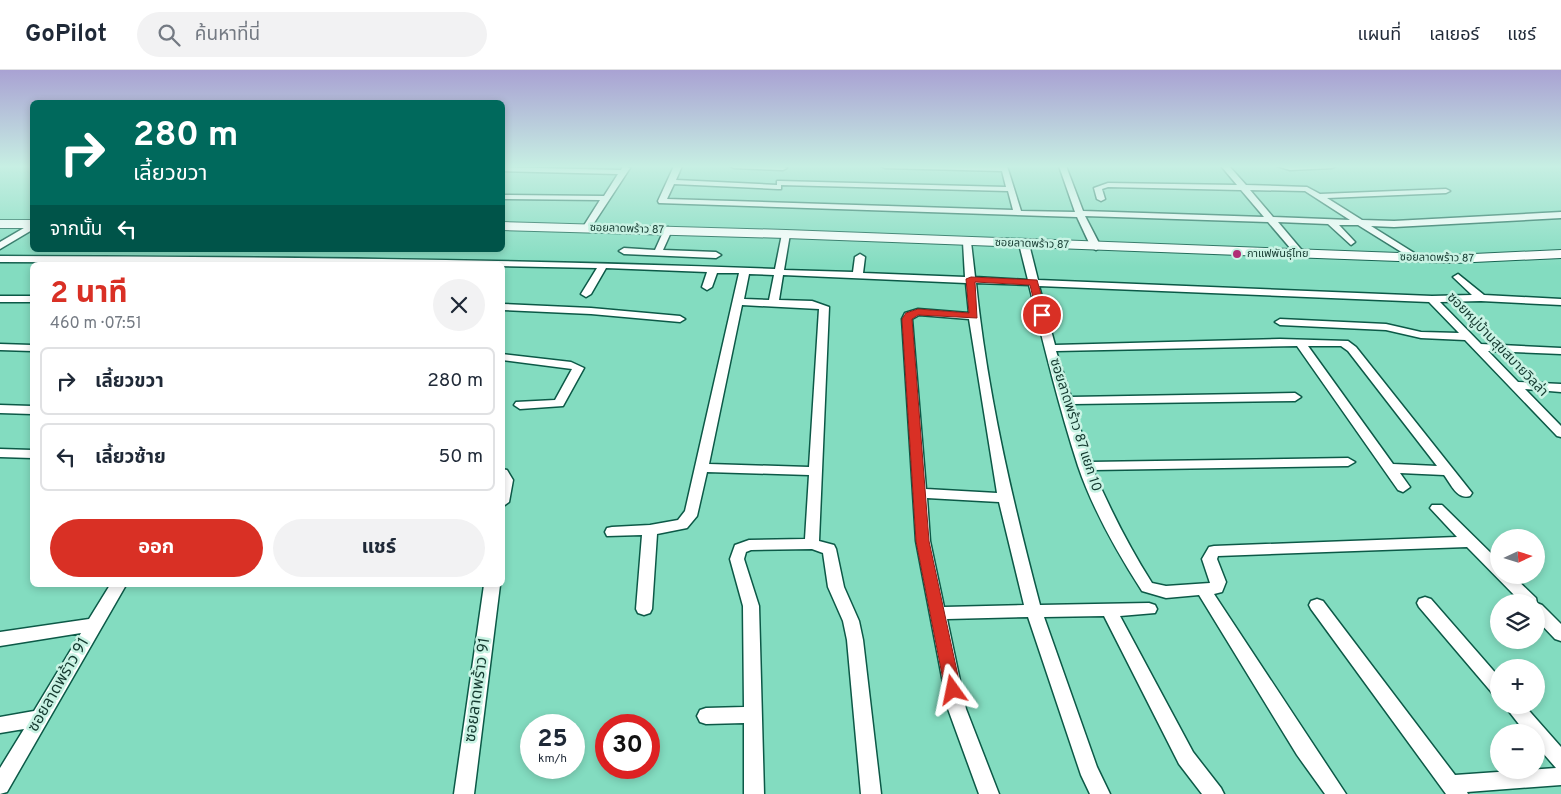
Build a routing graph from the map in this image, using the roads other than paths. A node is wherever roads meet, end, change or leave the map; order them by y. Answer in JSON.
{"nodes":[{"id":1,"x":605,"y":200,"type":"edge"},
{"id":2,"x":663,"y":200,"type":"edge"},
{"id":3,"x":776,"y":200,"type":"edge"},
{"id":4,"x":1014,"y":200,"type":"edge"},
{"id":5,"x":1075,"y":200,"type":"edge"},
{"id":6,"x":1254,"y":200,"type":"edge"},
{"id":7,"x":1327,"y":200,"type":"edge"},
{"id":8,"x":775,"y":205,"type":"junction"},
{"id":9,"x":1018,"y":213,"type":"junction"},
{"id":10,"x":1080,"y":214,"type":"junction"},
{"id":11,"x":1561,"y":215,"type":"edge"},
{"id":12,"x":1271,"y":220,"type":"junction"},
{"id":13,"x":1330,"y":221,"type":"junction"},
{"id":14,"x":1363,"y":223,"type":"junction"},
{"id":15,"x":0,"y":224,"type":"edge"},
{"id":16,"x":30,"y":226,"type":"edge"},
{"id":17,"x":505,"y":226,"type":"edge"},
{"id":18,"x":30,"y":227,"type":"edge"},
{"id":19,"x":586,"y":227,"type":"junction"},
{"id":20,"x":668,"y":230,"type":"junction"},
{"id":21,"x":786,"y":234,"type":"junction"},
{"id":22,"x":967,"y":242,"type":"junction"},
{"id":23,"x":1351,"y":242,"type":"dead end"},
{"id":24,"x":1024,"y":244,"type":"junction"},
{"id":25,"x":0,"y":246,"type":"edge"},
{"id":26,"x":1096,"y":247,"type":"junction"},
{"id":27,"x":624,"y":251,"type":"dead end"},
{"id":28,"x":364,"y":252,"type":"edge"},
{"id":29,"x":658,"y":252,"type":"junction"},
{"id":30,"x":1300,"y":254,"type":"junction"},
{"id":31,"x":1561,"y":254,"type":"edge"},
{"id":32,"x":716,"y":255,"type":"dead end"},
{"id":33,"x":860,"y":256,"type":"dead end"},
{"id":34,"x":1416,"y":258,"type":"junction"},
{"id":35,"x":0,"y":260,"type":"edge"},
{"id":36,"x":235,"y":262,"type":"edge"},
{"id":37,"x":353,"y":262,"type":"edge"},
{"id":38,"x":603,"y":265,"type":"junction"},
{"id":39,"x":505,"y":266,"type":"edge"},
{"id":40,"x":713,"y":269,"type":"junction"},
{"id":41,"x":745,"y":270,"type":"junction"},
{"id":42,"x":778,"y":272,"type":"junction"},
{"id":43,"x":858,"y":274,"type":"junction"},
{"id":44,"x":1458,"y":278,"type":"dead end"},
{"id":45,"x":971,"y":279,"type":"junction"},
{"id":46,"x":1034,"y":282,"type":"junction"},
{"id":47,"x":707,"y":287,"type":"dead end"},
{"id":48,"x":586,"y":294,"type":"dead end"},
{"id":49,"x":1481,"y":298,"type":"junction"},
{"id":50,"x":0,"y":299,"type":"edge"},
{"id":51,"x":30,"y":299,"type":"edge"},
{"id":52,"x":1432,"y":299,"type":"junction"},
{"id":53,"x":738,"y":302,"type":"junction"},
{"id":54,"x":773,"y":302,"type":"junction"},
{"id":55,"x":1561,"y":302,"type":"edge"},
{"id":56,"x":505,"y":307,"type":"edge"},
{"id":57,"x":974,"y":316,"type":"junction"},
{"id":58,"x":680,"y":319,"type":"dead end"},
{"id":59,"x":1280,"y":322,"type":"dead end"},
{"id":60,"x":1470,"y":337,"type":"junction"},
{"id":61,"x":1300,"y":342,"type":"junction"},
{"id":62,"x":1479,"y":347,"type":"junction"},
{"id":63,"x":0,"y":348,"type":"edge"},
{"id":64,"x":30,"y":348,"type":"edge"},
{"id":65,"x":1050,"y":348,"type":"junction"},
{"id":66,"x":1561,"y":351,"type":"edge"},
{"id":67,"x":505,"y":357,"type":"edge"},
{"id":68,"x":1514,"y":385,"type":"junction"},
{"id":69,"x":1561,"y":388,"type":"edge"},
{"id":70,"x":1295,"y":397,"type":"dead end"},
{"id":71,"x":1066,"y":401,"type":"junction"},
{"id":72,"x":520,"y":405,"type":"dead end"},
{"id":73,"x":0,"y":408,"type":"edge"},
{"id":74,"x":30,"y":410,"type":"edge"},
{"id":75,"x":1561,"y":433,"type":"edge"},
{"id":76,"x":30,"y":454,"type":"edge"},
{"id":77,"x":3,"y":456,"type":"edge"},
{"id":78,"x":1348,"y":462,"type":"dead end"},
{"id":79,"x":1085,"y":466,"type":"junction"},
{"id":80,"x":701,"y":468,"type":"junction"},
{"id":81,"x":1390,"y":468,"type":"junction"},
{"id":82,"x":814,"y":471,"type":"junction"},
{"id":83,"x":1449,"y":471,"type":"junction"},
{"id":84,"x":1403,"y":487,"type":"dead end"},
{"id":85,"x":1465,"y":492,"type":"dead end"},
{"id":86,"x":918,"y":493,"type":"junction"},
{"id":87,"x":1005,"y":498,"type":"junction"},
{"id":88,"x":1437,"y":508,"type":"dead end"},
{"id":89,"x":650,"y":530,"type":"junction"},
{"id":90,"x":612,"y":532,"type":"dead end"},
{"id":91,"x":1470,"y":542,"type":"junction"},
{"id":92,"x":812,"y":544,"type":"junction"},
{"id":93,"x":1490,"y":562,"type":"edge"},
{"id":94,"x":1512,"y":584,"type":"edge"},
{"id":95,"x":117,"y":587,"type":"edge"},
{"id":96,"x":492,"y":587,"type":"edge"},
{"id":97,"x":1204,"y":591,"type":"junction"},
{"id":98,"x":1522,"y":594,"type":"edge"},
{"id":99,"x":1425,"y":602,"type":"dead end"},
{"id":100,"x":1317,"y":605,"type":"dead end"},
{"id":101,"x":644,"y":609,"type":"dead end"},
{"id":102,"x":1149,"y":609,"type":"dead end"},
{"id":103,"x":1109,"y":610,"type":"junction"},
{"id":104,"x":1034,"y":612,"type":"junction"},
{"id":105,"x":936,"y":613,"type":"junction"},
{"id":106,"x":1545,"y":618,"type":"edge"},
{"id":107,"x":95,"y":625,"type":"junction"},
{"id":108,"x":1561,"y":634,"type":"edge"},
{"id":109,"x":0,"y":639,"type":"edge"},
{"id":110,"x":1490,"y":678,"type":"edge"},
{"id":111,"x":1521,"y":714,"type":"edge"},
{"id":112,"x":754,"y":715,"type":"junction"},
{"id":113,"x":706,"y":716,"type":"dead end"},
{"id":114,"x":40,"y":718,"type":"junction"},
{"id":115,"x":0,"y":725,"type":"edge"},
{"id":116,"x":1561,"y":761,"type":"edge"},
{"id":117,"x":1561,"y":776,"type":"edge"},
{"id":118,"x":0,"y":786,"type":"edge"},
{"id":119,"x":1454,"y":789,"type":"edge"},
{"id":120,"x":464,"y":794,"type":"edge"},
{"id":121,"x":754,"y":794,"type":"edge"},
{"id":122,"x":871,"y":794,"type":"edge"},
{"id":123,"x":989,"y":794,"type":"edge"},
{"id":124,"x":1100,"y":794,"type":"edge"},
{"id":125,"x":1214,"y":794,"type":"edge"},
{"id":126,"x":1336,"y":794,"type":"edge"}],
"edges":[{"from":1,"to":19,"type":"street"},
{"from":2,"to":8,"type":"street"},
{"from":3,"to":8,"type":"street"},
{"from":4,"to":9,"type":"street"},
{"from":5,"to":10,"type":"street"},
{"from":6,"to":12,"type":"street"},
{"from":7,"to":14,"type":"street"},
{"from":8,"to":9,"type":"street"},
{"from":9,"to":10,"type":"street"},
{"from":10,"to":12,"type":"street"},
{"from":10,"to":26,"type":"street"},
{"from":11,"to":14,"type":"street"},
{"from":12,"to":13,"type":"street"},
{"from":12,"to":30,"type":"street"},
{"from":13,"to":14,"type":"street"},
{"from":13,"to":23,"type":"street"},
{"from":14,"to":34,"type":"street"},
{"from":15,"to":16,"type":"street"},
{"from":17,"to":19,"type":"street","name":"ซอยลาดพร้าว 87"},
{"from":18,"to":25,"type":"street"},
{"from":19,"to":20,"type":"street","name":"ซอยลาดพร้าว 87"},
{"from":20,"to":21,"type":"street","name":"ซอยลาดพร้าว 87"},
{"from":20,"to":29,"type":"street"},
{"from":21,"to":22,"type":"street","name":"ซอยลาดพร้าว 87"},
{"from":21,"to":42,"type":"street"},
{"from":22,"to":24,"type":"street","name":"ซอยลาดพร้าว 87"},
{"from":22,"to":45,"type":"street"},
{"from":24,"to":26,"type":"street","name":"ซอยลาดพร้าว 87"},
{"from":24,"to":46,"type":"street","name":"ซอยลาดพร้าว 87 แยก 10"},
{"from":26,"to":30,"type":"street","name":"ซอยลาดพร้าว 87"},
{"from":27,"to":29,"type":"street"},
{"from":28,"to":37,"type":"street"},
{"from":29,"to":32,"type":"street"},
{"from":30,"to":34,"type":"street","name":"ซอยลาดพร้าว 87"},
{"from":31,"to":34,"type":"street","name":"ซอยลาดพร้าว 87"},
{"from":33,"to":43,"type":"street"},
{"from":35,"to":36,"type":"street"},
{"from":38,"to":39,"type":"street"},
{"from":38,"to":40,"type":"street"},
{"from":38,"to":48,"type":"street"},
{"from":40,"to":41,"type":"street"},
{"from":40,"to":47,"type":"street"},
{"from":41,"to":42,"type":"street"},
{"from":41,"to":53,"type":"street"},
{"from":42,"to":43,"type":"street"},
{"from":42,"to":54,"type":"street"},
{"from":43,"to":45,"type":"street"},
{"from":44,"to":49,"type":"street"},
{"from":45,"to":46,"type":"street"},
{"from":45,"to":57,"type":"street"},
{"from":46,"to":52,"type":"street"},
{"from":46,"to":65,"type":"street","name":"ซอยลาดพร้าว 87 แยก 10"},
{"from":49,"to":52,"type":"street"},
{"from":49,"to":55,"type":"street"},
{"from":50,"to":51,"type":"street"},
{"from":52,"to":60,"type":"street","name":"ซอยหมู่บ้านสุขสบายวิลล่า"},
{"from":53,"to":54,"type":"street"},
{"from":53,"to":80,"type":"street"},
{"from":54,"to":82,"type":"street"},
{"from":56,"to":58,"type":"street"},
{"from":57,"to":86,"type":"street"},
{"from":57,"to":87,"type":"street"},
{"from":59,"to":60,"type":"street"},
{"from":60,"to":62,"type":"street","name":"ซอยหมู่บ้านสุขสบายวิลล่า"},
{"from":61,"to":65,"type":"street"},
{"from":61,"to":81,"type":"street"},
{"from":61,"to":83,"type":"street"},
{"from":62,"to":66,"type":"street"},
{"from":62,"to":68,"type":"street","name":"ซอยหมู่บ้านสุขสบายวิลล่า"},
{"from":63,"to":64,"type":"street"},
{"from":65,"to":71,"type":"street","name":"ซอยลาดพร้าว 87 แยก 10"},
{"from":67,"to":72,"type":"street"},
{"from":68,"to":69,"type":"street"},
{"from":68,"to":75,"type":"street","name":"ซอยหมู่บ้านสุขสบายวิลล่า"},
{"from":70,"to":71,"type":"street"},
{"from":71,"to":79,"type":"street","name":"ซอยลาดพร้าว 87 แยก 10"},
{"from":73,"to":74,"type":"street"},
{"from":76,"to":77,"type":"street"},
{"from":78,"to":79,"type":"street"},
{"from":79,"to":97,"type":"street","name":"ซอยลาดพร้าว 87 แยก 10"},
{"from":80,"to":82,"type":"street"},
{"from":80,"to":89,"type":"street"},
{"from":81,"to":83,"type":"street"},
{"from":81,"to":84,"type":"street"},
{"from":82,"to":92,"type":"street"},
{"from":83,"to":85,"type":"street"},
{"from":86,"to":87,"type":"street"},
{"from":86,"to":105,"type":"street"},
{"from":87,"to":104,"type":"street"},
{"from":88,"to":91,"type":"street"},
{"from":89,"to":90,"type":"street"},
{"from":89,"to":101,"type":"street"},
{"from":91,"to":93,"type":"street"},
{"from":91,"to":97,"type":"street"},
{"from":92,"to":112,"type":"street"},
{"from":92,"to":122,"type":"street"},
{"from":94,"to":98,"type":"street"},
{"from":95,"to":107,"type":"street","name":"ซอยลาดพร้าว 91"},
{"from":96,"to":120,"type":"street","name":"ซอยลาดพร้าว 91"},
{"from":97,"to":126,"type":"street"},
{"from":99,"to":110,"type":"street"},
{"from":100,"to":119,"type":"street"},
{"from":102,"to":103,"type":"street"},
{"from":103,"to":104,"type":"street"},
{"from":103,"to":125,"type":"street"},
{"from":104,"to":105,"type":"street"},
{"from":104,"to":124,"type":"street"},
{"from":105,"to":123,"type":"street"},
{"from":106,"to":108,"type":"street"},
{"from":107,"to":109,"type":"street"},
{"from":107,"to":114,"type":"street","name":"ซอยลาดพร้าว 91"},
{"from":111,"to":116,"type":"street"},
{"from":112,"to":113,"type":"street"},
{"from":112,"to":121,"type":"street"},
{"from":114,"to":115,"type":"street"},
{"from":114,"to":118,"type":"street","name":"ซอยลาดพร้าว 91"},
{"from":117,"to":119,"type":"street"}]}
